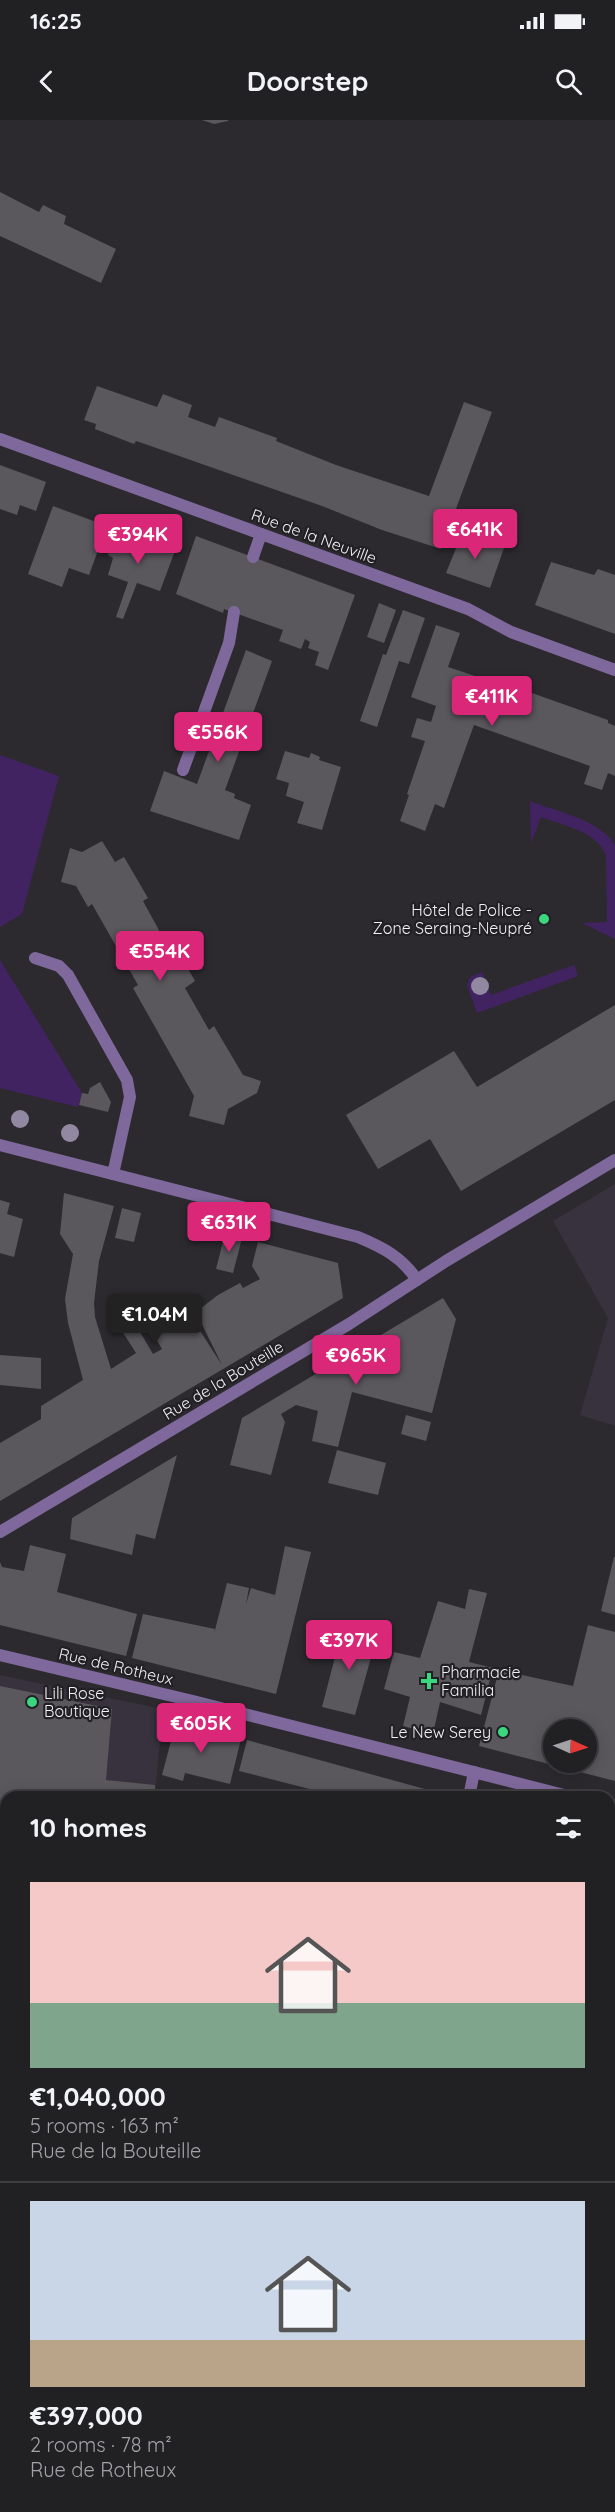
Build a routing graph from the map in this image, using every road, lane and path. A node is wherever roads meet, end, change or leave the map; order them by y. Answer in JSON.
{"nodes":[{"id":1,"x":0,"y":439,"type":"edge"},
{"id":2,"x":261,"y":534,"type":"junction"},
{"id":3,"x":254,"y":558,"type":"dead end"},
{"id":4,"x":234,"y":612,"type":"dead end"},
{"id":5,"x":615,"y":670,"type":"edge"},
{"id":6,"x":183,"y":770,"type":"dead end"},
{"id":7,"x":35,"y":958,"type":"dead end"},
{"id":8,"x":0,"y":1145,"type":"edge"},
{"id":9,"x":615,"y":1160,"type":"edge"},
{"id":10,"x":113,"y":1174,"type":"junction"},
{"id":11,"x":417,"y":1280,"type":"junction"},
{"id":12,"x":0,"y":1532,"type":"edge"},
{"id":13,"x":0,"y":1655,"type":"edge"},
{"id":14,"x":474,"y":1772,"type":"junction"},
{"id":15,"x":470,"y":1791,"type":"edge"},
{"id":16,"x":548,"y":1791,"type":"edge"}],
"edges":[{"from":1,"to":2,"type":"street","name":"Rue de la Neuville"},
{"from":2,"to":3,"type":"street"},
{"from":2,"to":5,"type":"street","name":"Rue de la Neuville"},
{"from":4,"to":6,"type":"street"},
{"from":7,"to":10,"type":"street"},
{"from":8,"to":10,"type":"street"},
{"from":9,"to":11,"type":"street","name":"Rue de la Bouteille"},
{"from":10,"to":11,"type":"street"},
{"from":11,"to":12,"type":"street","name":"Rue de la Bouteille"},
{"from":13,"to":14,"type":"street","name":"Rue de Rotheux"},
{"from":14,"to":15,"type":"street"},
{"from":14,"to":16,"type":"street","name":"Rue de Rotheux"}]}
